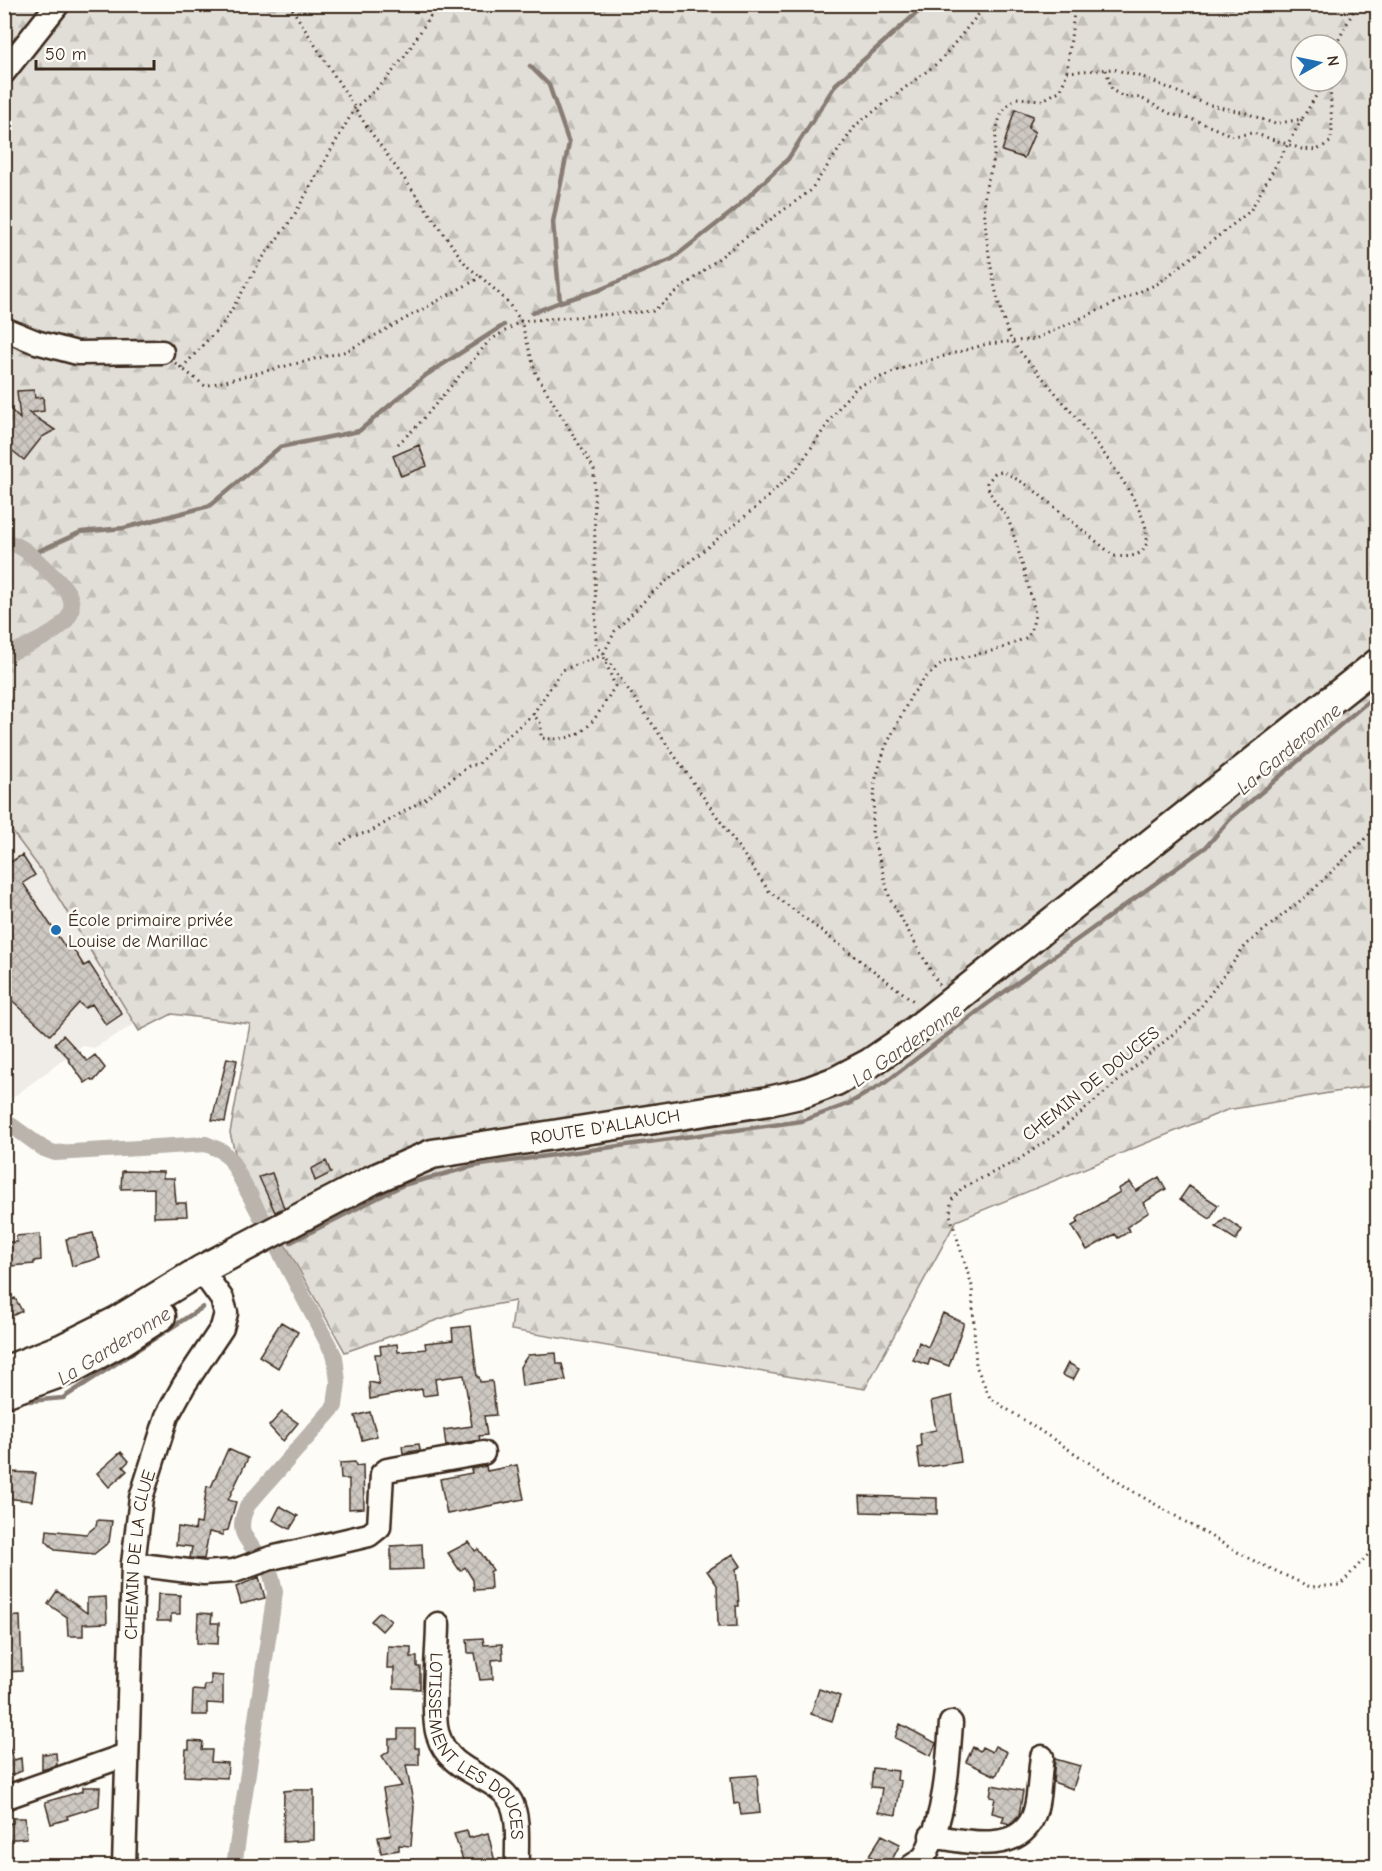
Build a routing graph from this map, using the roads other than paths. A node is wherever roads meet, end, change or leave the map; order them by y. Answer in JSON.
{"nodes":[{"id":1,"x":58,"y":4,"type":"edge"},
{"id":2,"x":4,"y":72,"type":"edge"},
{"id":3,"x":4,"y":329,"type":"edge"},
{"id":4,"x":162,"y":352,"type":"road end"},
{"id":5,"x":1377,"y":663,"type":"edge"},
{"id":6,"x":206,"y":1277,"type":"junction"},
{"id":7,"x":6,"y":1384,"type":"edge"},
{"id":8,"x":483,"y":1453,"type":"dead end"},
{"id":9,"x":133,"y":1564,"type":"junction"},
{"id":10,"x":438,"y":1624,"type":"dead end"},
{"id":11,"x":951,"y":1723,"type":"dead end"},
{"id":12,"x":126,"y":1755,"type":"junction"},
{"id":13,"x":1042,"y":1757,"type":"dead end"},
{"id":14,"x":4,"y":1798,"type":"edge"},
{"id":15,"x":931,"y":1836,"type":"junction"},
{"id":16,"x":124,"y":1866,"type":"edge"},
{"id":17,"x":517,"y":1866,"type":"edge"},
{"id":18,"x":912,"y":1866,"type":"edge"}],
"edges":[{"from":1,"to":2,"type":"street"},
{"from":3,"to":4,"type":"street"},
{"from":5,"to":6,"type":"main road","name":"ROUTE D'ALLAUCH"},
{"from":6,"to":7,"type":"main road","name":"ROUTE D'ALLAUCH"},
{"from":6,"to":9,"type":"street","name":"CHEMIN DE LA CLUE"},
{"from":8,"to":9,"type":"street"},
{"from":9,"to":12,"type":"street","name":"CHEMIN DE LA CLUE"},
{"from":10,"to":17,"type":"street","name":"LOTISSEMENT LES DOUCES"},
{"from":11,"to":15,"type":"street"},
{"from":12,"to":14,"type":"street"},
{"from":12,"to":16,"type":"street","name":"CHEMIN DE LA CLUE"},
{"from":13,"to":15,"type":"street"},
{"from":15,"to":18,"type":"street"}]}
